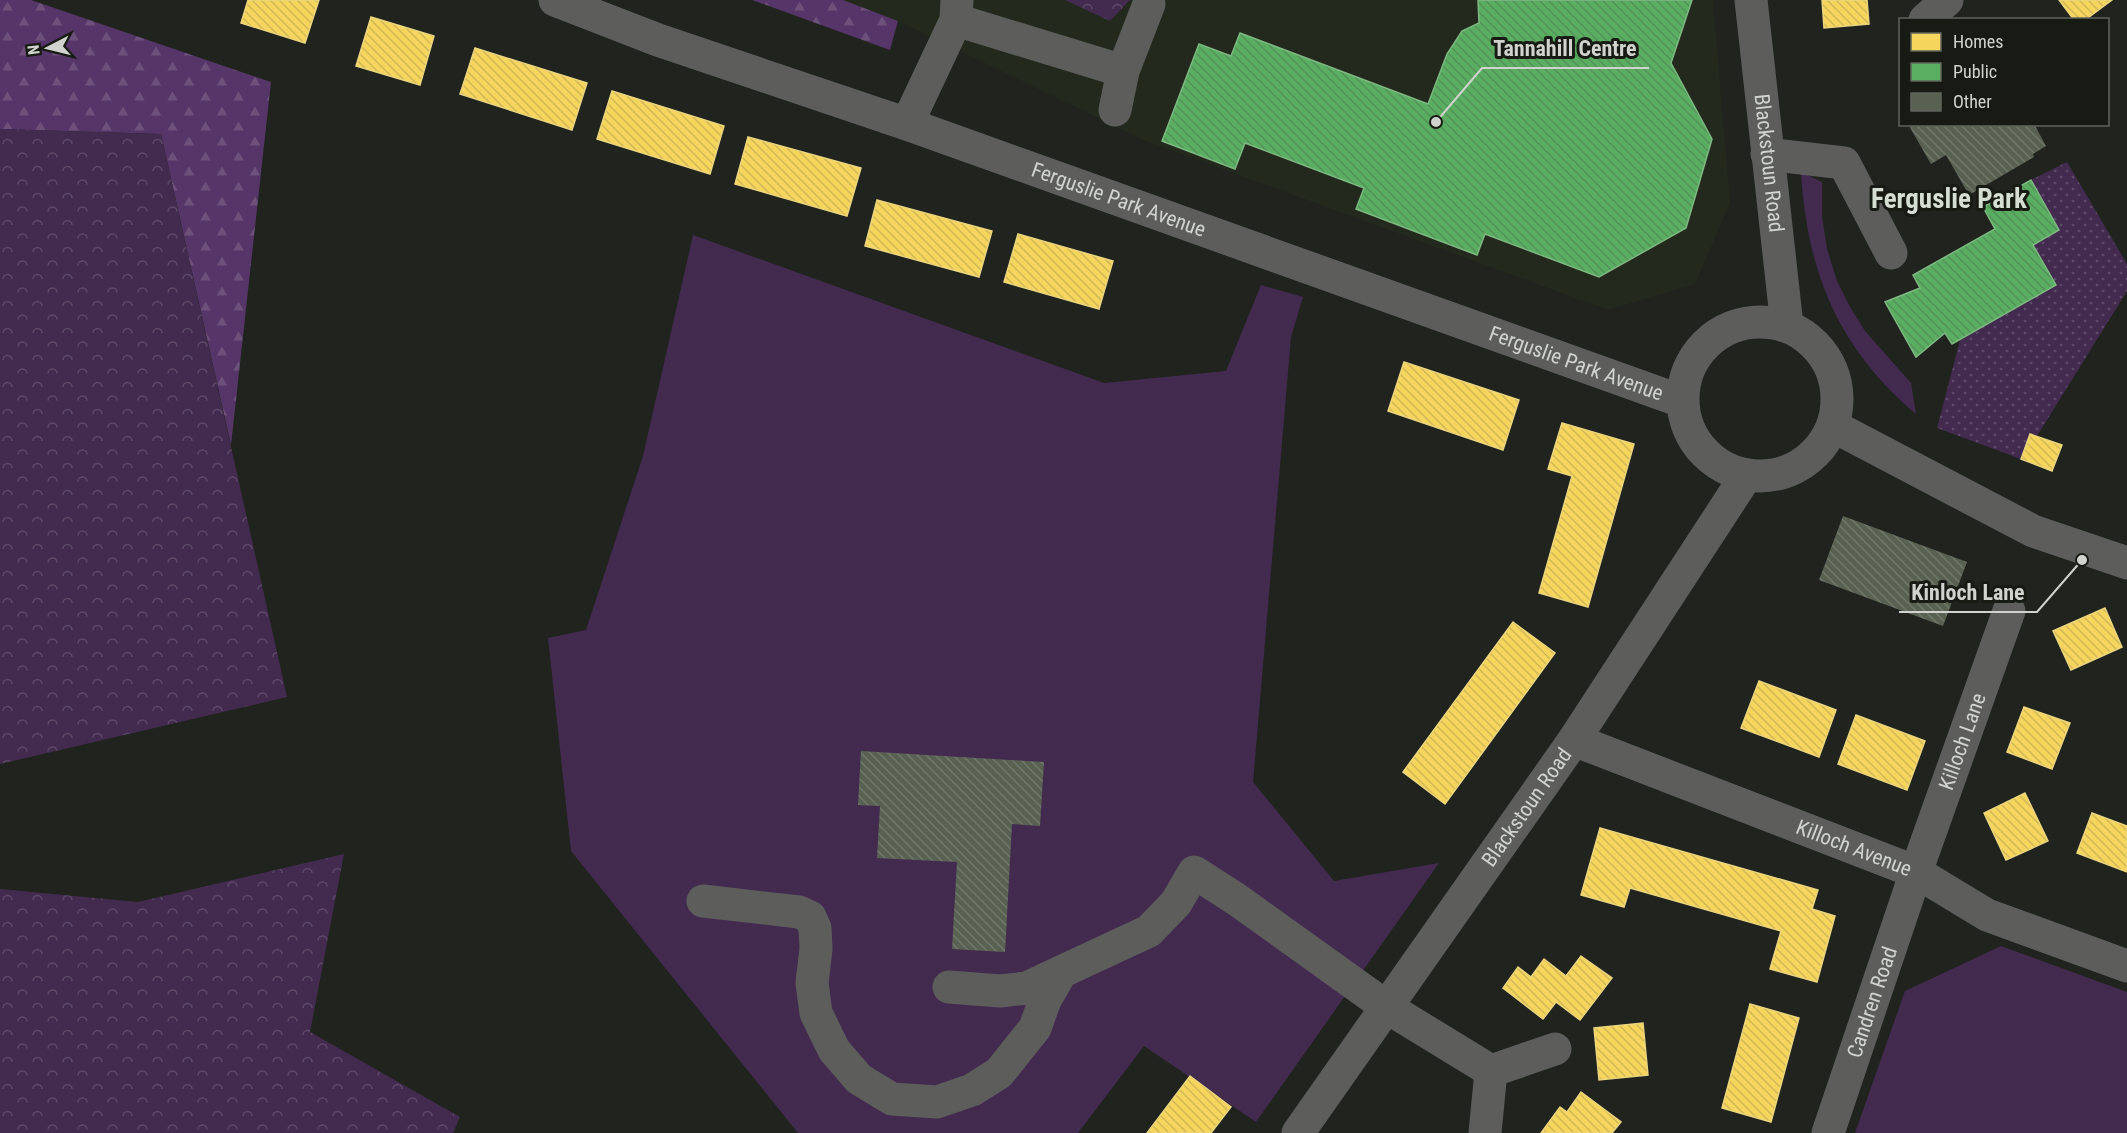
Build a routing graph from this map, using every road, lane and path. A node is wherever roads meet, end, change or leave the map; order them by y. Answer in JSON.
{"nodes":[{"id":1,"x":555,"y":0,"type":"edge"},
{"id":2,"x":1751,"y":0,"type":"edge"},
{"id":3,"x":1947,"y":0,"type":"edge"},
{"id":4,"x":1149,"y":4,"type":"dead end"},
{"id":5,"x":957,"y":10,"type":"edge"},
{"id":6,"x":1927,"y":18,"type":"edge"},
{"id":7,"x":1123,"y":71,"type":"junction"},
{"id":8,"x":1115,"y":110,"type":"dead end"},
{"id":9,"x":907,"y":124,"type":"junction"},
{"id":10,"x":1767,"y":154,"type":"junction"},
{"id":11,"x":1892,"y":253,"type":"dead end"},
{"id":12,"x":1787,"y":326,"type":"junction"},
{"id":13,"x":1682,"y":401,"type":"junction"},
{"id":14,"x":1833,"y":426,"type":"junction"},
{"id":15,"x":1746,"y":476,"type":"junction"},
{"id":16,"x":2127,"y":563,"type":"edge"},
{"id":17,"x":2009,"y":612,"type":"dead end"},
{"id":18,"x":1574,"y":740,"type":"junction"},
{"id":19,"x":1916,"y":872,"type":"junction"},
{"id":20,"x":703,"y":901,"type":"dead end"},
{"id":21,"x":2127,"y":966,"type":"edge"},
{"id":22,"x":1061,"y":972,"type":"junction"},
{"id":23,"x":949,"y":987,"type":"dead end"},
{"id":24,"x":1388,"y":1008,"type":"junction"},
{"id":25,"x":1555,"y":1049,"type":"dead end"},
{"id":26,"x":1491,"y":1071,"type":"junction"},
{"id":27,"x":1299,"y":1133,"type":"edge"},
{"id":28,"x":1485,"y":1133,"type":"edge"},
{"id":29,"x":1828,"y":1133,"type":"edge"}],
"edges":[{"from":1,"to":9,"type":"street","name":"Ferguslie Park Avenue"},
{"from":2,"to":10,"type":"street","name":"Blackstoun Road"},
{"from":3,"to":6,"type":"street"},
{"from":4,"to":7,"type":"street"},
{"from":5,"to":7,"type":"street"},
{"from":5,"to":9,"type":"street"},
{"from":7,"to":8,"type":"street"},
{"from":9,"to":13,"type":"street","name":"Ferguslie Park Avenue"},
{"from":10,"to":11,"type":"street"},
{"from":10,"to":12,"type":"street","name":"Blackstoun Road"},
{"from":12,"to":13,"type":"street"},
{"from":12,"to":14,"type":"street"},
{"from":13,"to":15,"type":"street"},
{"from":14,"to":15,"type":"street"},
{"from":14,"to":16,"type":"street"},
{"from":15,"to":18,"type":"street","name":"Blackstoun Road"},
{"from":17,"to":19,"type":"street","name":"Killoch Lane"},
{"from":18,"to":19,"type":"street","name":"Killoch Avenue"},
{"from":18,"to":24,"type":"street","name":"Blackstoun Road"},
{"from":19,"to":21,"type":"street","name":"Killoch Avenue"},
{"from":19,"to":29,"type":"street","name":"Candren Road"},
{"from":20,"to":22,"type":"street"},
{"from":22,"to":23,"type":"street"},
{"from":22,"to":24,"type":"street"},
{"from":24,"to":26,"type":"street"},
{"from":24,"to":27,"type":"street","name":"Blackstoun Road"},
{"from":25,"to":26,"type":"street"},
{"from":26,"to":28,"type":"street"}]}
